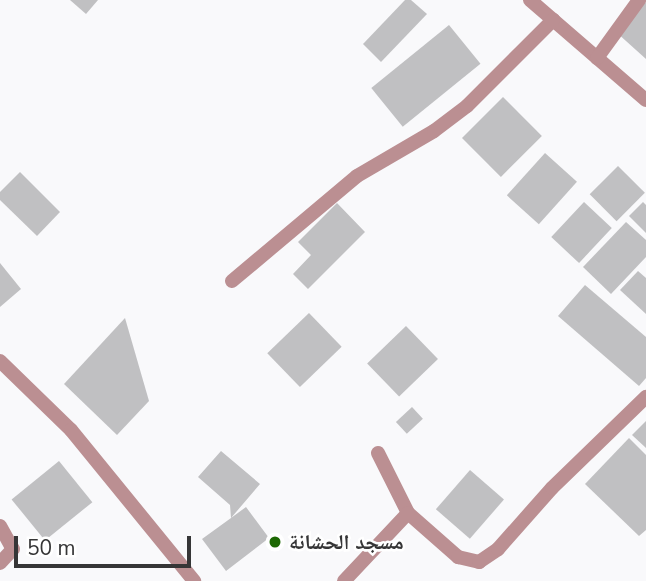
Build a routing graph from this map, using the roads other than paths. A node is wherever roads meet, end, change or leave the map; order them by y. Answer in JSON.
{"nodes":[{"id":1,"x":530,"y":0,"type":"edge"},
{"id":2,"x":639,"y":0,"type":"edge"},
{"id":3,"x":553,"y":20,"type":"junction"},
{"id":4,"x":597,"y":58,"type":"junction"},
{"id":5,"x":646,"y":100,"type":"edge"},
{"id":6,"x":232,"y":281,"type":"dead end"},
{"id":7,"x":0,"y":361,"type":"edge"},
{"id":8,"x":646,"y":397,"type":"edge"},
{"id":9,"x":378,"y":453,"type":"dead end"},
{"id":10,"x":408,"y":513,"type":"junction"},
{"id":11,"x":0,"y":526,"type":"edge"},
{"id":12,"x":0,"y":563,"type":"edge"},
{"id":13,"x":194,"y":581,"type":"edge"},
{"id":14,"x":344,"y":581,"type":"edge"}],
"edges":[{"from":1,"to":3,"type":"street"},
{"from":2,"to":4,"type":"street"},
{"from":3,"to":4,"type":"street"},
{"from":3,"to":6,"type":"street"},
{"from":4,"to":5,"type":"street"},
{"from":7,"to":13,"type":"street"},
{"from":8,"to":10,"type":"street"},
{"from":9,"to":10,"type":"street"},
{"from":10,"to":14,"type":"street"},
{"from":11,"to":12,"type":"street"}]}
